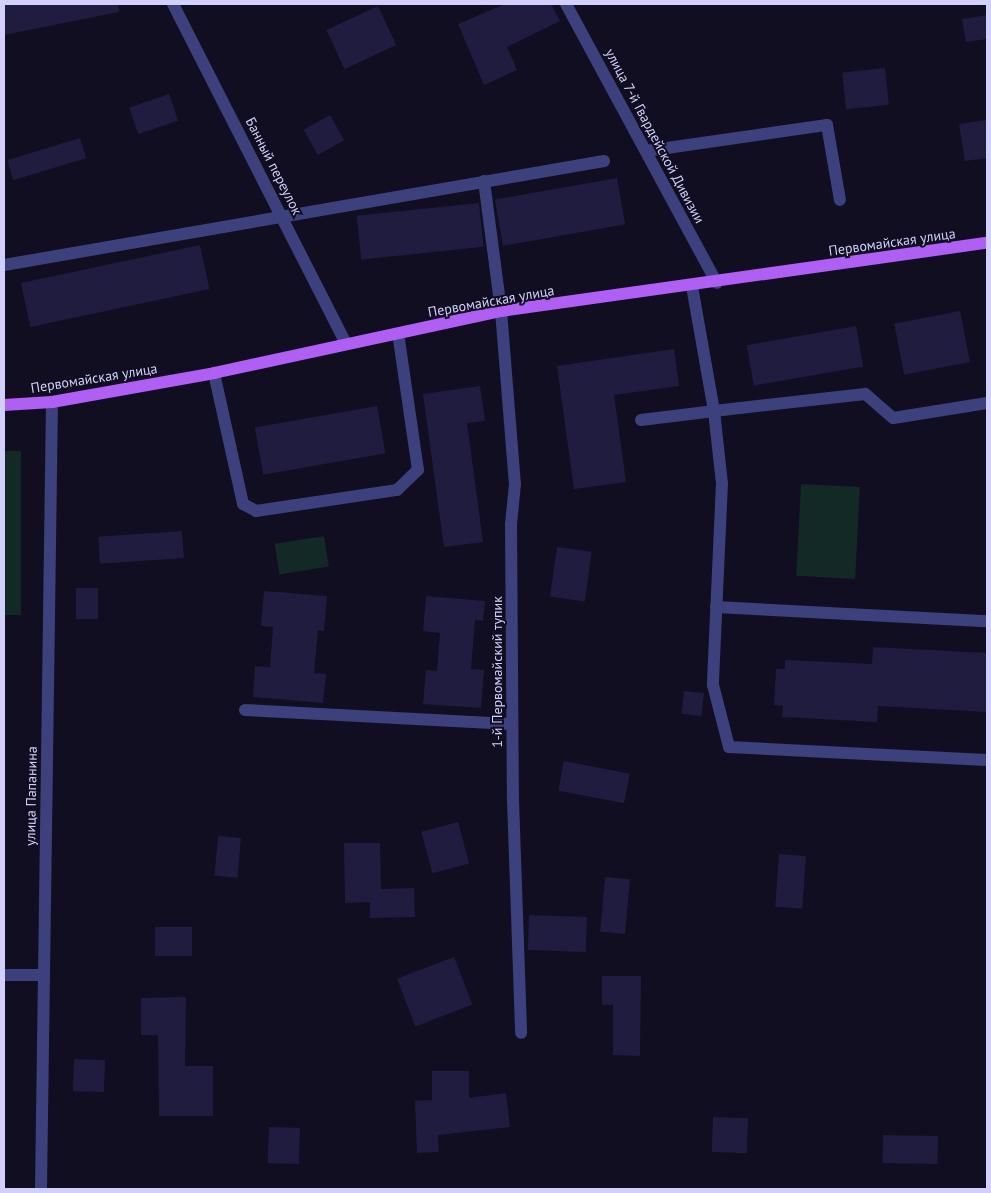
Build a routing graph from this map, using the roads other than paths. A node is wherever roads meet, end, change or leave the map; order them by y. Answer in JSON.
{"nodes":[{"id":1,"x":173,"y":4,"type":"edge"},
{"id":2,"x":566,"y":4,"type":"edge"},
{"id":3,"x":646,"y":152,"type":"junction"},
{"id":4,"x":604,"y":161,"type":"dead end"},
{"id":5,"x":484,"y":181,"type":"junction"},
{"id":6,"x":840,"y":200,"type":"dead end"},
{"id":7,"x":282,"y":214,"type":"junction"},
{"id":8,"x":987,"y":243,"type":"edge"},
{"id":9,"x":4,"y":265,"type":"edge"},
{"id":10,"x":717,"y":283,"type":"junction"},
{"id":11,"x":692,"y":286,"type":"junction"},
{"id":12,"x":501,"y":312,"type":"junction"},
{"id":13,"x":398,"y":333,"type":"junction"},
{"id":14,"x":346,"y":344,"type":"junction"},
{"id":15,"x":214,"y":373,"type":"junction"},
{"id":16,"x":52,"y":402,"type":"junction"},
{"id":17,"x":987,"y":403,"type":"edge"},
{"id":18,"x":4,"y":405,"type":"edge"},
{"id":19,"x":714,"y":411,"type":"junction"},
{"id":20,"x":641,"y":420,"type":"dead end"},
{"id":21,"x":716,"y":607,"type":"junction"},
{"id":22,"x":987,"y":621,"type":"edge"},
{"id":23,"x":245,"y":710,"type":"dead end"},
{"id":24,"x":512,"y":724,"type":"junction"},
{"id":25,"x":987,"y":760,"type":"edge"},
{"id":26,"x":4,"y":975,"type":"edge"},
{"id":27,"x":43,"y":975,"type":"junction"},
{"id":28,"x":521,"y":1033,"type":"dead end"},
{"id":29,"x":41,"y":1189,"type":"edge"}],
"edges":[{"from":1,"to":7,"type":"street","name":"Банный переулок"},
{"from":2,"to":3,"type":"street","name":"улица 7-й Гвардейской Дивизии"},
{"from":3,"to":6,"type":"street"},
{"from":3,"to":10,"type":"street","name":"улица 7-й Гвардейской Дивизии"},
{"from":4,"to":5,"type":"street"},
{"from":5,"to":7,"type":"street"},
{"from":5,"to":12,"type":"street","name":"1-й Первомайский тупик"},
{"from":7,"to":9,"type":"street"},
{"from":7,"to":14,"type":"street","name":"Банный переулок"},
{"from":8,"to":10,"type":"main road","name":"Первомайская улица"},
{"from":10,"to":11,"type":"main road","name":"Первомайская улица"},
{"from":11,"to":12,"type":"main road","name":"Первомайская улица"},
{"from":11,"to":19,"type":"street"},
{"from":12,"to":13,"type":"main road","name":"Первомайская улица"},
{"from":12,"to":24,"type":"street","name":"1-й Первомайский тупик"},
{"from":13,"to":14,"type":"main road","name":"Первомайская улица"},
{"from":13,"to":15,"type":"street"},
{"from":14,"to":15,"type":"main road","name":"Первомайская улица"},
{"from":15,"to":16,"type":"main road","name":"Первомайская улица"},
{"from":16,"to":18,"type":"main road","name":"Первомайская улица"},
{"from":16,"to":27,"type":"street","name":"улица Папанина"},
{"from":17,"to":19,"type":"street"},
{"from":19,"to":20,"type":"street"},
{"from":19,"to":21,"type":"street"},
{"from":21,"to":22,"type":"street"},
{"from":21,"to":25,"type":"street"},
{"from":23,"to":24,"type":"street"},
{"from":24,"to":28,"type":"street","name":"1-й Первомайский тупик"},
{"from":26,"to":27,"type":"street"},
{"from":27,"to":29,"type":"street","name":"улица Папанина"}]}
